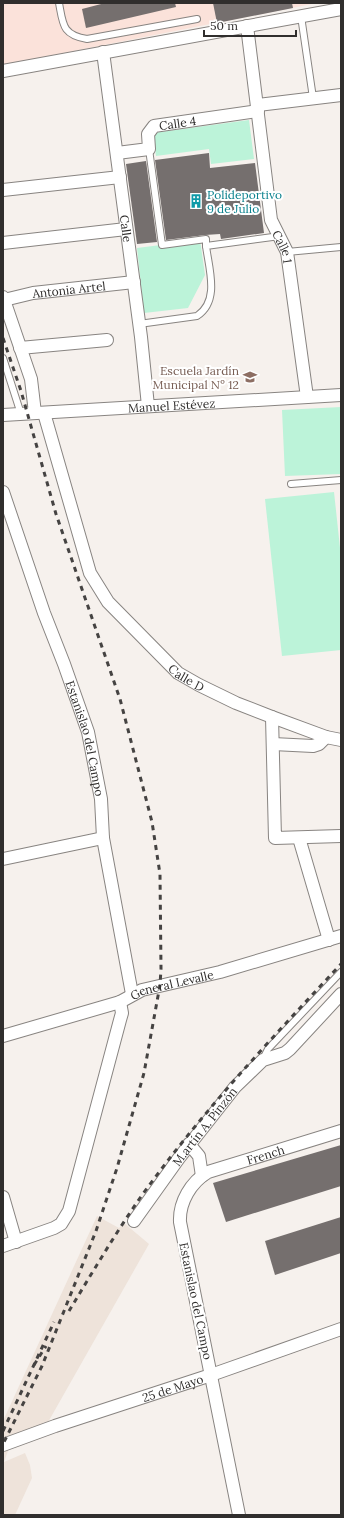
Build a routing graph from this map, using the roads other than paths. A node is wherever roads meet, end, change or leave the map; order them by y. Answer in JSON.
{"nodes":[{"id":1,"x":59,"y":3,"type":"edge"},
{"id":2,"x":341,"y":9,"type":"edge"},
{"id":3,"x":301,"y":16,"type":"junction"},
{"id":4,"x":197,"y":19,"type":"dead end"},
{"id":5,"x":247,"y":26,"type":"junction"},
{"id":6,"x":103,"y":52,"type":"junction"},
{"id":7,"x":3,"y":71,"type":"edge"},
{"id":8,"x":341,"y":95,"type":"edge"},
{"id":9,"x":313,"y":98,"type":"junction"},
{"id":10,"x":258,"y":108,"type":"junction"},
{"id":11,"x":149,"y":149,"type":"junction"},
{"id":12,"x":117,"y":154,"type":"junction"},
{"id":13,"x":120,"y":177,"type":"junction"},
{"id":14,"x":3,"y":190,"type":"edge"},
{"id":15,"x":126,"y":229,"type":"junction"},
{"id":16,"x":280,"y":236,"type":"junction"},
{"id":17,"x":3,"y":243,"type":"edge"},
{"id":18,"x":206,"y":246,"type":"junction"},
{"id":19,"x":341,"y":247,"type":"edge"},
{"id":20,"x":287,"y":252,"type":"junction"},
{"id":21,"x":134,"y":282,"type":"junction"},
{"id":22,"x":3,"y":298,"type":"edge"},
{"id":23,"x":139,"y":324,"type":"junction"},
{"id":24,"x":107,"y":340,"type":"dead end"},
{"id":25,"x":20,"y":348,"type":"junction"},
{"id":26,"x":3,"y":358,"type":"edge"},
{"id":27,"x":341,"y":396,"type":"edge"},
{"id":28,"x":307,"y":397,"type":"junction"},
{"id":29,"x":148,"y":406,"type":"junction"},
{"id":30,"x":40,"y":413,"type":"junction"},
{"id":31,"x":21,"y":414,"type":"junction"},
{"id":32,"x":3,"y":415,"type":"edge"},
{"id":33,"x":341,"y":480,"type":"edge"},
{"id":34,"x":291,"y":484,"type":"dead end"},
{"id":35,"x":3,"y":492,"type":"edge"},
{"id":36,"x":272,"y":717,"type":"junction"},
{"id":37,"x":326,"y":737,"type":"junction"},
{"id":38,"x":341,"y":740,"type":"edge"},
{"id":39,"x":273,"y":744,"type":"junction"},
{"id":40,"x":341,"y":836,"type":"edge"},
{"id":41,"x":103,"y":838,"type":"junction"},
{"id":42,"x":299,"y":838,"type":"junction"},
{"id":43,"x":3,"y":859,"type":"edge"},
{"id":44,"x":341,"y":936,"type":"edge"},
{"id":45,"x":329,"y":940,"type":"junction"},
{"id":46,"x":341,"y":972,"type":"edge"},
{"id":47,"x":132,"y":994,"type":"junction"},
{"id":48,"x":341,"y":994,"type":"edge"},
{"id":49,"x":120,"y":1002,"type":"junction"},
{"id":50,"x":3,"y":1036,"type":"edge"},
{"id":51,"x":263,"y":1060,"type":"junction"},
{"id":52,"x":341,"y":1131,"type":"edge"},
{"id":53,"x":188,"y":1144,"type":"junction"},
{"id":54,"x":202,"y":1176,"type":"junction"},
{"id":55,"x":193,"y":1185,"type":"joint"},
{"id":56,"x":3,"y":1197,"type":"edge"},
{"id":57,"x":134,"y":1221,"type":"dead end"},
{"id":58,"x":16,"y":1242,"type":"junction"},
{"id":59,"x":3,"y":1246,"type":"edge"},
{"id":60,"x":341,"y":1329,"type":"edge"},
{"id":61,"x":211,"y":1376,"type":"junction"},
{"id":62,"x":3,"y":1445,"type":"edge"},
{"id":63,"x":239,"y":1515,"type":"edge"}],
"edges":[{"from":1,"to":4,"type":"lane"},
{"from":2,"to":3,"type":"street"},
{"from":3,"to":5,"type":"street"},
{"from":3,"to":9,"type":"lane"},
{"from":5,"to":6,"type":"street"},
{"from":5,"to":10,"type":"street","name":"Calle 1"},
{"from":6,"to":7,"type":"street"},
{"from":6,"to":12,"type":"street","name":"Calle"},
{"from":8,"to":9,"type":"street","name":"Calle 4"},
{"from":9,"to":10,"type":"street","name":"Calle 4"},
{"from":10,"to":11,"type":"street","name":"Calle 4"},
{"from":10,"to":16,"type":"street","name":"Calle 1"},
{"from":11,"to":12,"type":"street"},
{"from":11,"to":18,"type":"lane"},
{"from":12,"to":13,"type":"street","name":"Calle"},
{"from":13,"to":14,"type":"street"},
{"from":13,"to":15,"type":"street","name":"Calle"},
{"from":15,"to":17,"type":"street"},
{"from":15,"to":21,"type":"street","name":"Calle"},
{"from":16,"to":18,"type":"lane"},
{"from":16,"to":20,"type":"street","name":"Calle 1"},
{"from":18,"to":23,"type":"lane"},
{"from":19,"to":20,"type":"lane"},
{"from":20,"to":28,"type":"street","name":"Calle 1"},
{"from":21,"to":22,"type":"street","name":"Antonia Artel"},
{"from":21,"to":23,"type":"street","name":"Calle"},
{"from":22,"to":25,"type":"street","name":"Calle D"},
{"from":23,"to":29,"type":"street","name":"Calle"},
{"from":24,"to":25,"type":"street"},
{"from":25,"to":30,"type":"street","name":"Calle D"},
{"from":26,"to":31,"type":"lane"},
{"from":27,"to":28,"type":"street","name":"Manuel Estévez"},
{"from":28,"to":29,"type":"street","name":"Manuel Estévez"},
{"from":29,"to":30,"type":"street","name":"Manuel Estévez"},
{"from":30,"to":31,"type":"street","name":"Manuel Estévez"},
{"from":30,"to":36,"type":"street","name":"Calle D"},
{"from":31,"to":32,"type":"street","name":"Manuel Estévez"},
{"from":33,"to":34,"type":"lane"},
{"from":35,"to":41,"type":"street","name":"Estanislao del Campo"},
{"from":36,"to":37,"type":"street","name":"Calle D"},
{"from":36,"to":39,"type":"street"},
{"from":37,"to":38,"type":"street","name":"Calle D"},
{"from":37,"to":39,"type":"street"},
{"from":39,"to":42,"type":"street"},
{"from":40,"to":42,"type":"street"},
{"from":41,"to":43,"type":"street"},
{"from":41,"to":47,"type":"street","name":"Estanislao del Campo"},
{"from":42,"to":45,"type":"street"},
{"from":44,"to":45,"type":"street","name":"General Levalle"},
{"from":45,"to":47,"type":"street","name":"General Levalle"},
{"from":46,"to":51,"type":"lane"},
{"from":47,"to":49,"type":"street","name":"General Levalle"},
{"from":48,"to":51,"type":"street","name":"M.artín A. Pinzón"},
{"from":49,"to":50,"type":"street","name":"General Levalle"},
{"from":49,"to":58,"type":"street"},
{"from":51,"to":53,"type":"street","name":"M.artín A. Pinzón"},
{"from":52,"to":54,"type":"street","name":"French"},
{"from":53,"to":54,"type":"street"},
{"from":53,"to":57,"type":"street","name":"M.artín A. Pinzón"},
{"from":54,"to":55,"type":"street","name":"French"},
{"from":55,"to":61,"type":"street","name":"Estanislao del Campo"},
{"from":56,"to":58,"type":"street"},
{"from":58,"to":59,"type":"street"},
{"from":60,"to":61,"type":"street","name":"25 de Mayo"},
{"from":61,"to":62,"type":"street","name":"25 de Mayo"},
{"from":61,"to":63,"type":"street","name":"Estanislao del Campo"}]}
